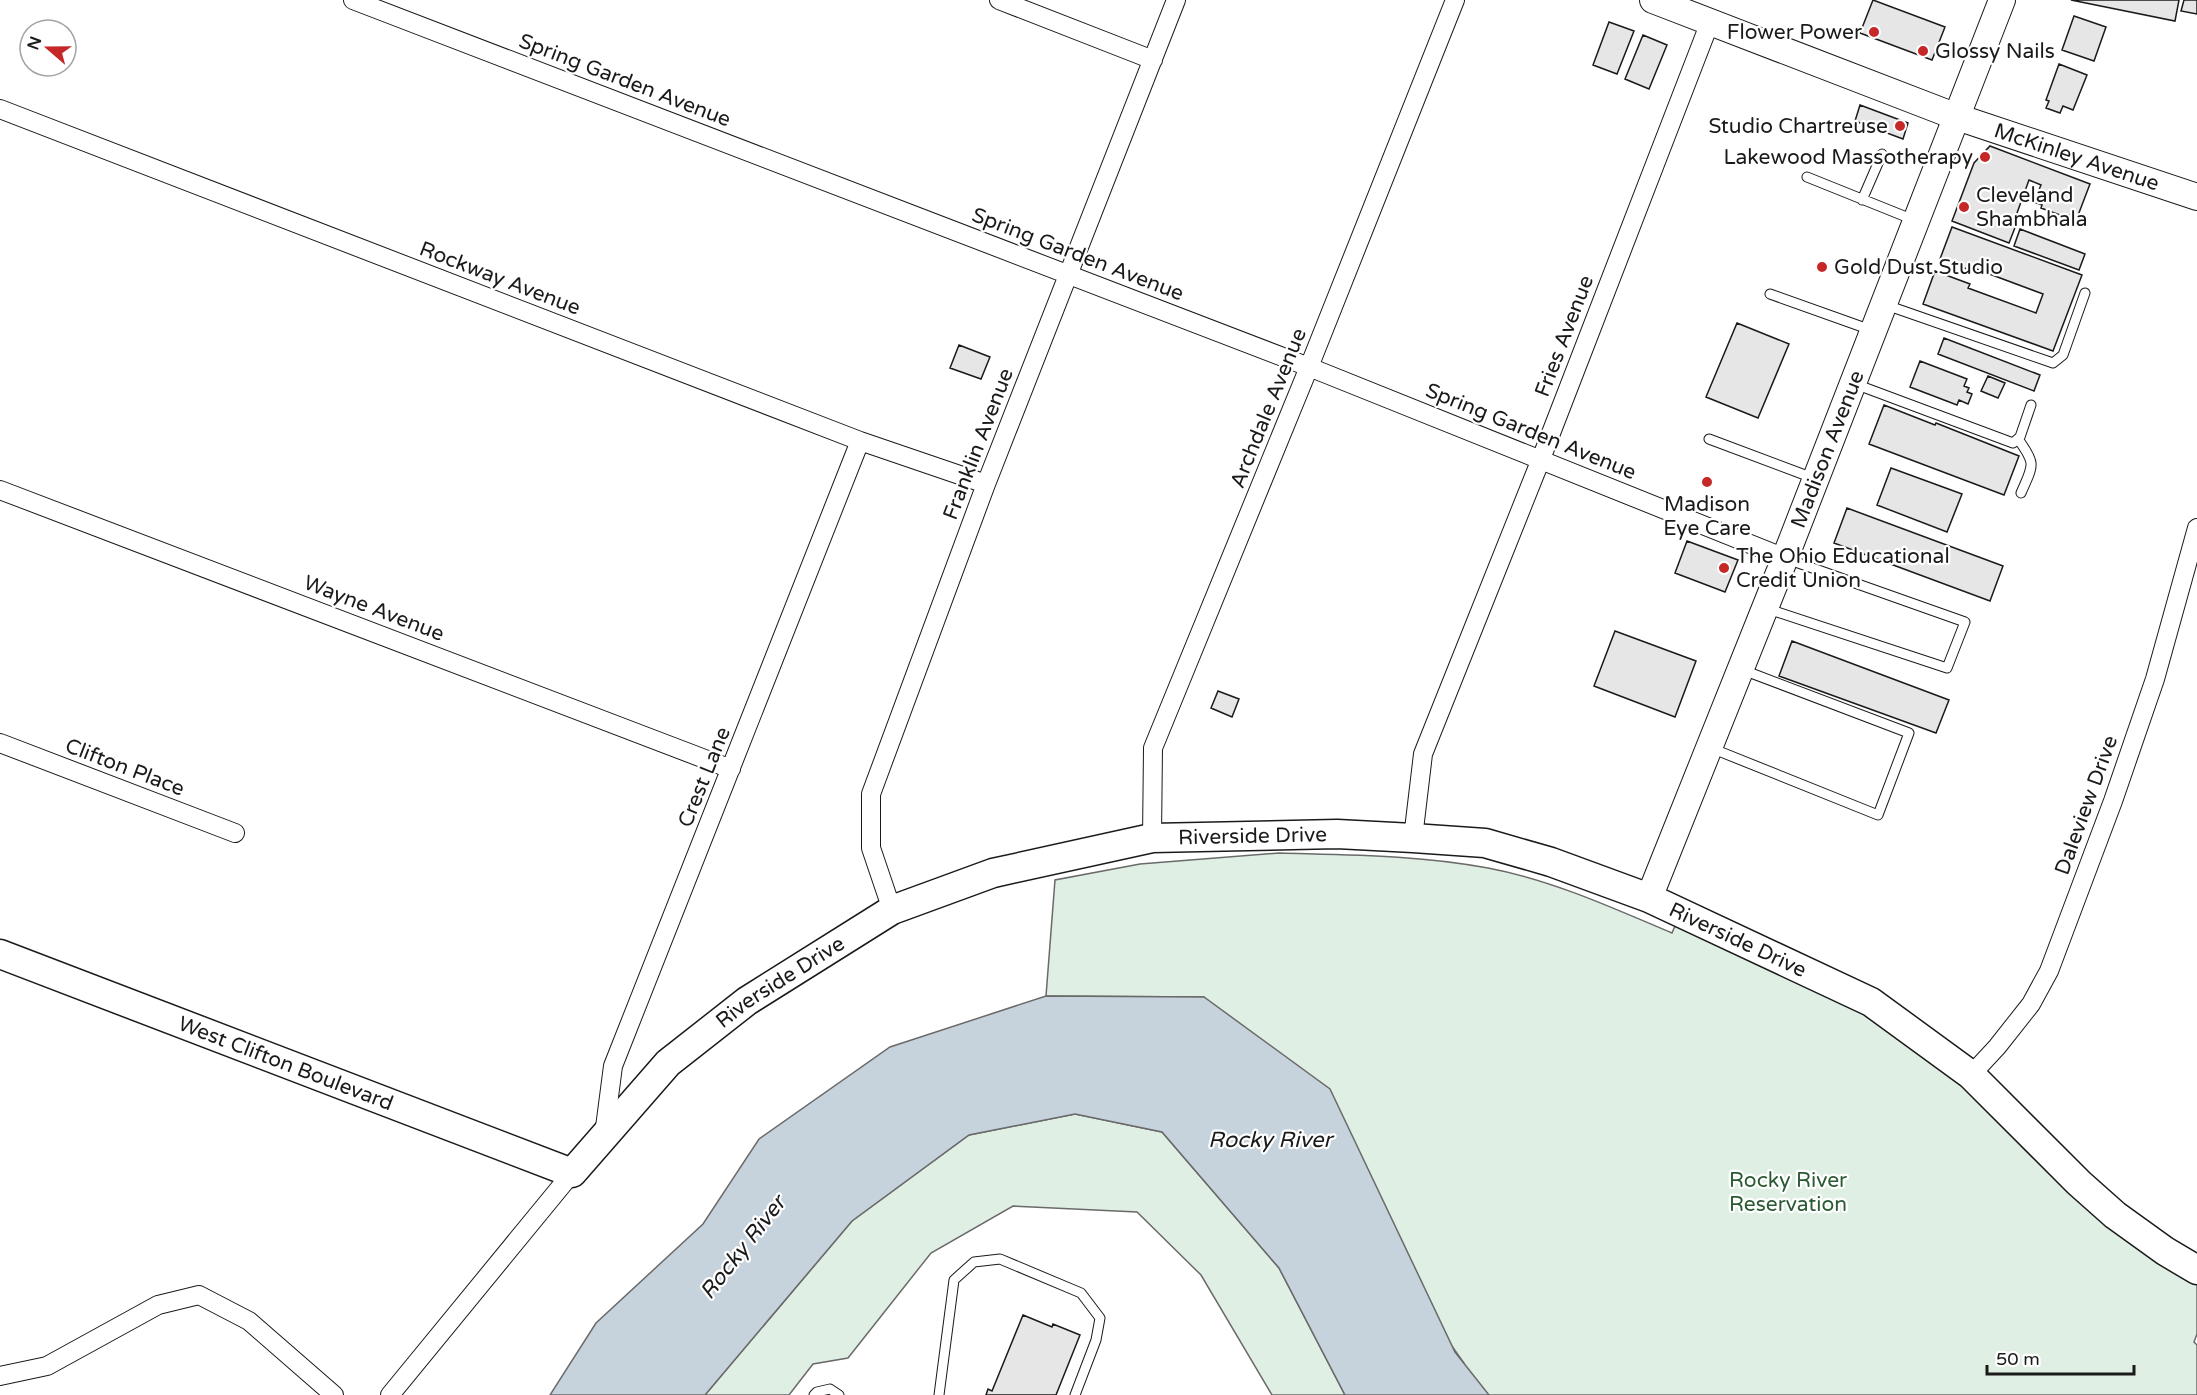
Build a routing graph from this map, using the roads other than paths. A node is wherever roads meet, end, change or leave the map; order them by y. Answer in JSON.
{"nodes":[{"id":1,"x":353,"y":0,"type":"edge"},
{"id":2,"x":999,"y":0,"type":"edge"},
{"id":3,"x":1176,"y":0,"type":"edge"},
{"id":4,"x":1455,"y":0,"type":"edge"},
{"id":5,"x":1653,"y":0,"type":"edge"},
{"id":6,"x":2002,"y":0,"type":"edge"},
{"id":7,"x":1710,"y":22,"type":"junction"},
{"id":8,"x":1153,"y":60,"type":"junction"},
{"id":9,"x":0,"y":109,"type":"edge"},
{"id":10,"x":1957,"y":117,"type":"junction"},
{"id":11,"x":1882,"y":154,"type":"dead end"},
{"id":12,"x":1807,"y":177,"type":"dead end"},
{"id":13,"x":2197,"y":197,"type":"edge"},
{"id":14,"x":1862,"y":200,"type":"junction"},
{"id":15,"x":1916,"y":221,"type":"junction"},
{"id":16,"x":1067,"y":274,"type":"junction"},
{"id":17,"x":2085,"y":293,"type":"dead end"},
{"id":18,"x":1770,"y":294,"type":"dead end"},
{"id":19,"x":1884,"y":304,"type":"junction"},
{"id":20,"x":1873,"y":331,"type":"junction"},
{"id":21,"x":1309,"y":367,"type":"junction"},
{"id":22,"x":1853,"y":383,"type":"junction"},
{"id":23,"x":2031,"y":405,"type":"dead end"},
{"id":24,"x":1709,"y":439,"type":"dead end"},
{"id":25,"x":2018,"y":439,"type":"junction"},
{"id":26,"x":860,"y":441,"type":"junction"},
{"id":27,"x":1541,"y":459,"type":"junction"},
{"id":28,"x":1815,"y":479,"type":"junction"},
{"id":29,"x":986,"y":484,"type":"junction"},
{"id":30,"x":0,"y":490,"type":"edge"},
{"id":31,"x":2021,"y":493,"type":"dead end"},
{"id":32,"x":2197,"y":528,"type":"edge"},
{"id":33,"x":1785,"y":558,"type":"junction"},
{"id":34,"x":1765,"y":608,"type":"junction"},
{"id":35,"x":1740,"y":669,"type":"junction"},
{"id":36,"x":0,"y":743,"type":"edge"},
{"id":37,"x":1709,"y":747,"type":"junction"},
{"id":38,"x":731,"y":769,"type":"junction"},
{"id":39,"x":235,"y":833,"type":"dead end"},
{"id":40,"x":1152,"y":838,"type":"junction"},
{"id":41,"x":1413,"y":838,"type":"junction"},
{"id":42,"x":1649,"y":898,"type":"junction"},
{"id":43,"x":892,"y":910,"type":"junction"},
{"id":44,"x":0,"y":954,"type":"edge"},
{"id":45,"x":1971,"y":1075,"type":"junction"},
{"id":46,"x":604,"y":1135,"type":"junction"},
{"id":47,"x":572,"y":1173,"type":"junction"},
{"id":48,"x":2197,"y":1270,"type":"edge"},
{"id":49,"x":0,"y":1376,"type":"edge"},
{"id":50,"x":334,"y":1395,"type":"edge"},
{"id":51,"x":390,"y":1395,"type":"edge"},
{"id":52,"x":814,"y":1395,"type":"edge"},
{"id":53,"x":839,"y":1395,"type":"edge"},
{"id":54,"x":939,"y":1395,"type":"edge"},
{"id":55,"x":1075,"y":1395,"type":"edge"}],
"edges":[{"from":1,"to":16,"type":"street","name":"Spring Garden Avenue"},
{"from":2,"to":8,"type":"street"},
{"from":3,"to":8,"type":"street","name":"Franklin Avenue"},
{"from":4,"to":21,"type":"street","name":"Archdale Avenue"},
{"from":5,"to":7,"type":"main road","name":"McKinley Avenue"},
{"from":6,"to":10,"type":"main road","name":"Madison Avenue"},
{"from":7,"to":10,"type":"main road","name":"McKinley Avenue"},
{"from":7,"to":27,"type":"street","name":"Fries Avenue"},
{"from":8,"to":16,"type":"street","name":"Franklin Avenue"},
{"from":9,"to":26,"type":"street","name":"Rockway Avenue"},
{"from":10,"to":13,"type":"main road","name":"McKinley Avenue"},
{"from":10,"to":15,"type":"main road","name":"Madison Avenue"},
{"from":11,"to":14,"type":"lane"},
{"from":12,"to":14,"type":"lane"},
{"from":14,"to":15,"type":"lane"},
{"from":15,"to":19,"type":"main road","name":"Madison Avenue"},
{"from":16,"to":21,"type":"street","name":"Spring Garden Avenue"},
{"from":16,"to":29,"type":"street","name":"Franklin Avenue"},
{"from":17,"to":19,"type":"lane"},
{"from":18,"to":20,"type":"lane"},
{"from":19,"to":20,"type":"main road","name":"Madison Avenue"},
{"from":20,"to":22,"type":"main road","name":"Madison Avenue"},
{"from":21,"to":27,"type":"street","name":"Spring Garden Avenue"},
{"from":21,"to":40,"type":"street","name":"Archdale Avenue"},
{"from":22,"to":25,"type":"lane"},
{"from":22,"to":28,"type":"main road","name":"Madison Avenue"},
{"from":23,"to":25,"type":"lane"},
{"from":24,"to":28,"type":"lane"},
{"from":25,"to":31,"type":"lane"},
{"from":26,"to":29,"type":"street","name":"Rockway Avenue"},
{"from":26,"to":38,"type":"street","name":"Crest Lane"},
{"from":27,"to":33,"type":"street","name":"Spring Garden Avenue"},
{"from":27,"to":41,"type":"street","name":"Fries Avenue"},
{"from":28,"to":33,"type":"main road","name":"Madison Avenue"},
{"from":29,"to":43,"type":"street","name":"Franklin Avenue"},
{"from":30,"to":38,"type":"street","name":"Wayne Avenue"},
{"from":32,"to":45,"type":"street","name":"Daleview Drive"},
{"from":33,"to":34,"type":"main road","name":"Madison Avenue"},
{"from":33,"to":34,"type":"lane"},
{"from":34,"to":35,"type":"main road","name":"Madison Avenue"},
{"from":35,"to":37,"type":"main road","name":"Madison Avenue"},
{"from":35,"to":37,"type":"lane"},
{"from":36,"to":39,"type":"street","name":"Clifton Place"},
{"from":37,"to":42,"type":"main road","name":"Madison Avenue"},
{"from":38,"to":46,"type":"street","name":"Crest Lane"},
{"from":40,"to":41,"type":"main road","name":"Riverside Drive"},
{"from":40,"to":43,"type":"main road","name":"Riverside Drive"},
{"from":41,"to":42,"type":"main road","name":"Riverside Drive"},
{"from":42,"to":45,"type":"main road","name":"Riverside Drive"},
{"from":43,"to":46,"type":"main road","name":"Riverside Drive"},
{"from":44,"to":47,"type":"main road","name":"West Clifton Boulevard"},
{"from":45,"to":48,"type":"main road","name":"Riverside Drive"},
{"from":46,"to":47,"type":"main road","name":"Riverside Drive"},
{"from":47,"to":51,"type":"street","name":"Riverside Drive"},
{"from":49,"to":50,"type":"street"},
{"from":52,"to":53,"type":"lane"},
{"from":54,"to":55,"type":"lane"}]}
